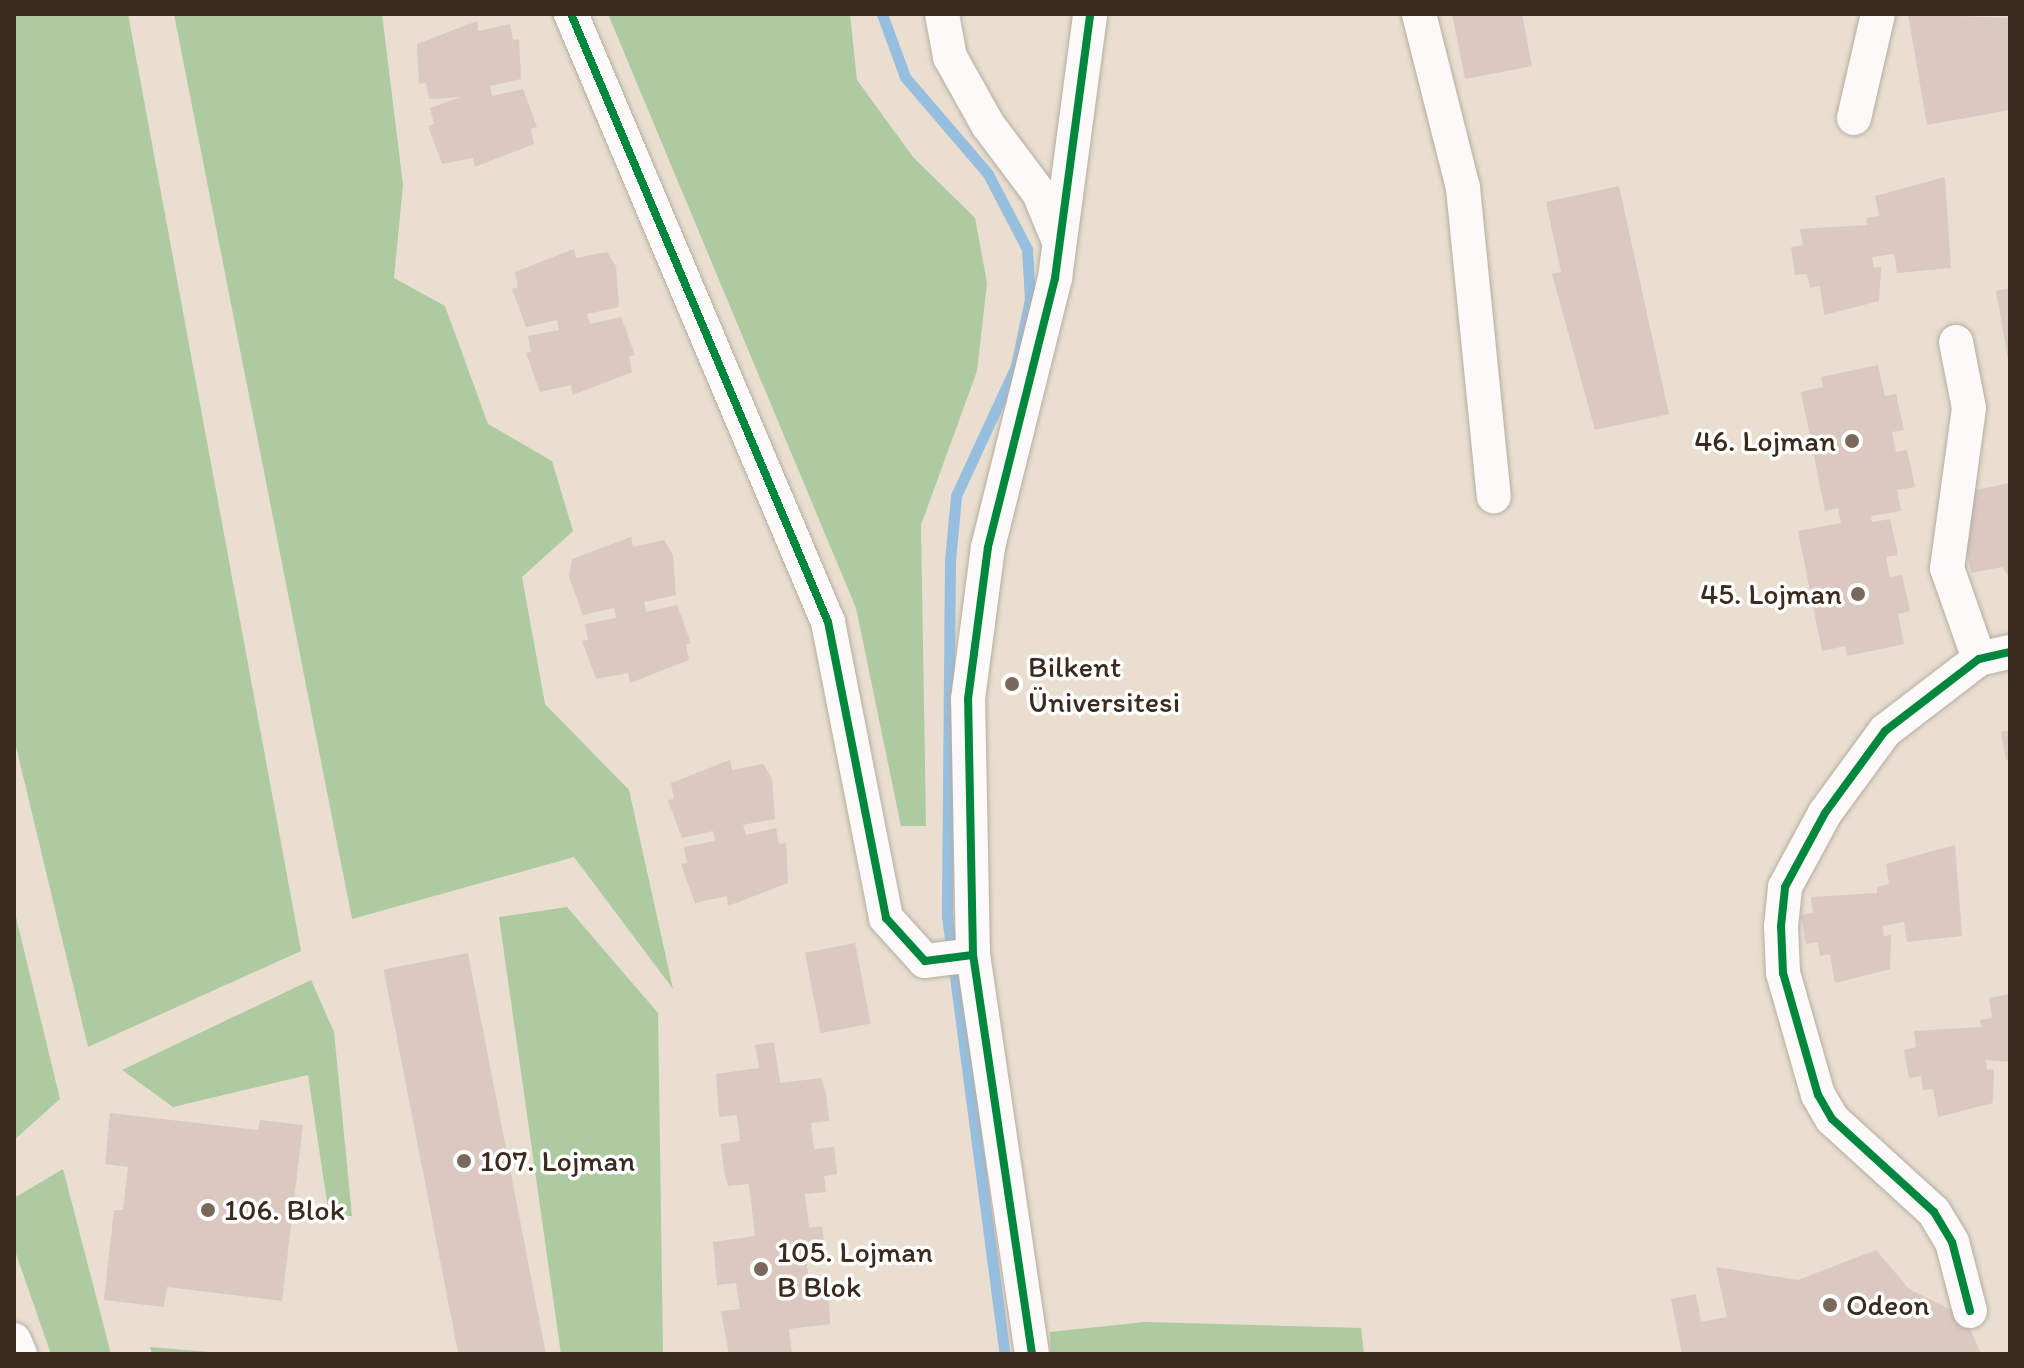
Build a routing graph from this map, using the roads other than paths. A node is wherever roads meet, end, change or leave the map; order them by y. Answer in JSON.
{"nodes":[{"id":1,"x":571,"y":14,"type":"edge"},
{"id":2,"x":942,"y":14,"type":"edge"},
{"id":3,"x":1090,"y":14,"type":"edge"},
{"id":4,"x":1419,"y":14,"type":"edge"},
{"id":5,"x":1878,"y":14,"type":"edge"},
{"id":6,"x":1854,"y":118,"type":"dead end"},
{"id":7,"x":1059,"y":243,"type":"junction"},
{"id":8,"x":1956,"y":342,"type":"dead end"},
{"id":9,"x":1494,"y":496,"type":"dead end"},
{"id":10,"x":1994,"y":656,"type":"edge"},
{"id":11,"x":967,"y":956,"type":"junction"},
{"id":12,"x":1970,"y":1311,"type":"dead end"},
{"id":13,"x":14,"y":1340,"type":"edge"},
{"id":14,"x":20,"y":1354,"type":"edge"},
{"id":15,"x":1032,"y":1354,"type":"edge"}],
"edges":[{"from":1,"to":11,"type":"street"},
{"from":2,"to":7,"type":"street"},
{"from":3,"to":7,"type":"street"},
{"from":4,"to":9,"type":"street"},
{"from":5,"to":6,"type":"street"},
{"from":7,"to":11,"type":"street"},
{"from":8,"to":10,"type":"street"},
{"from":10,"to":12,"type":"street"},
{"from":11,"to":15,"type":"street"},
{"from":13,"to":14,"type":"street"}]}
